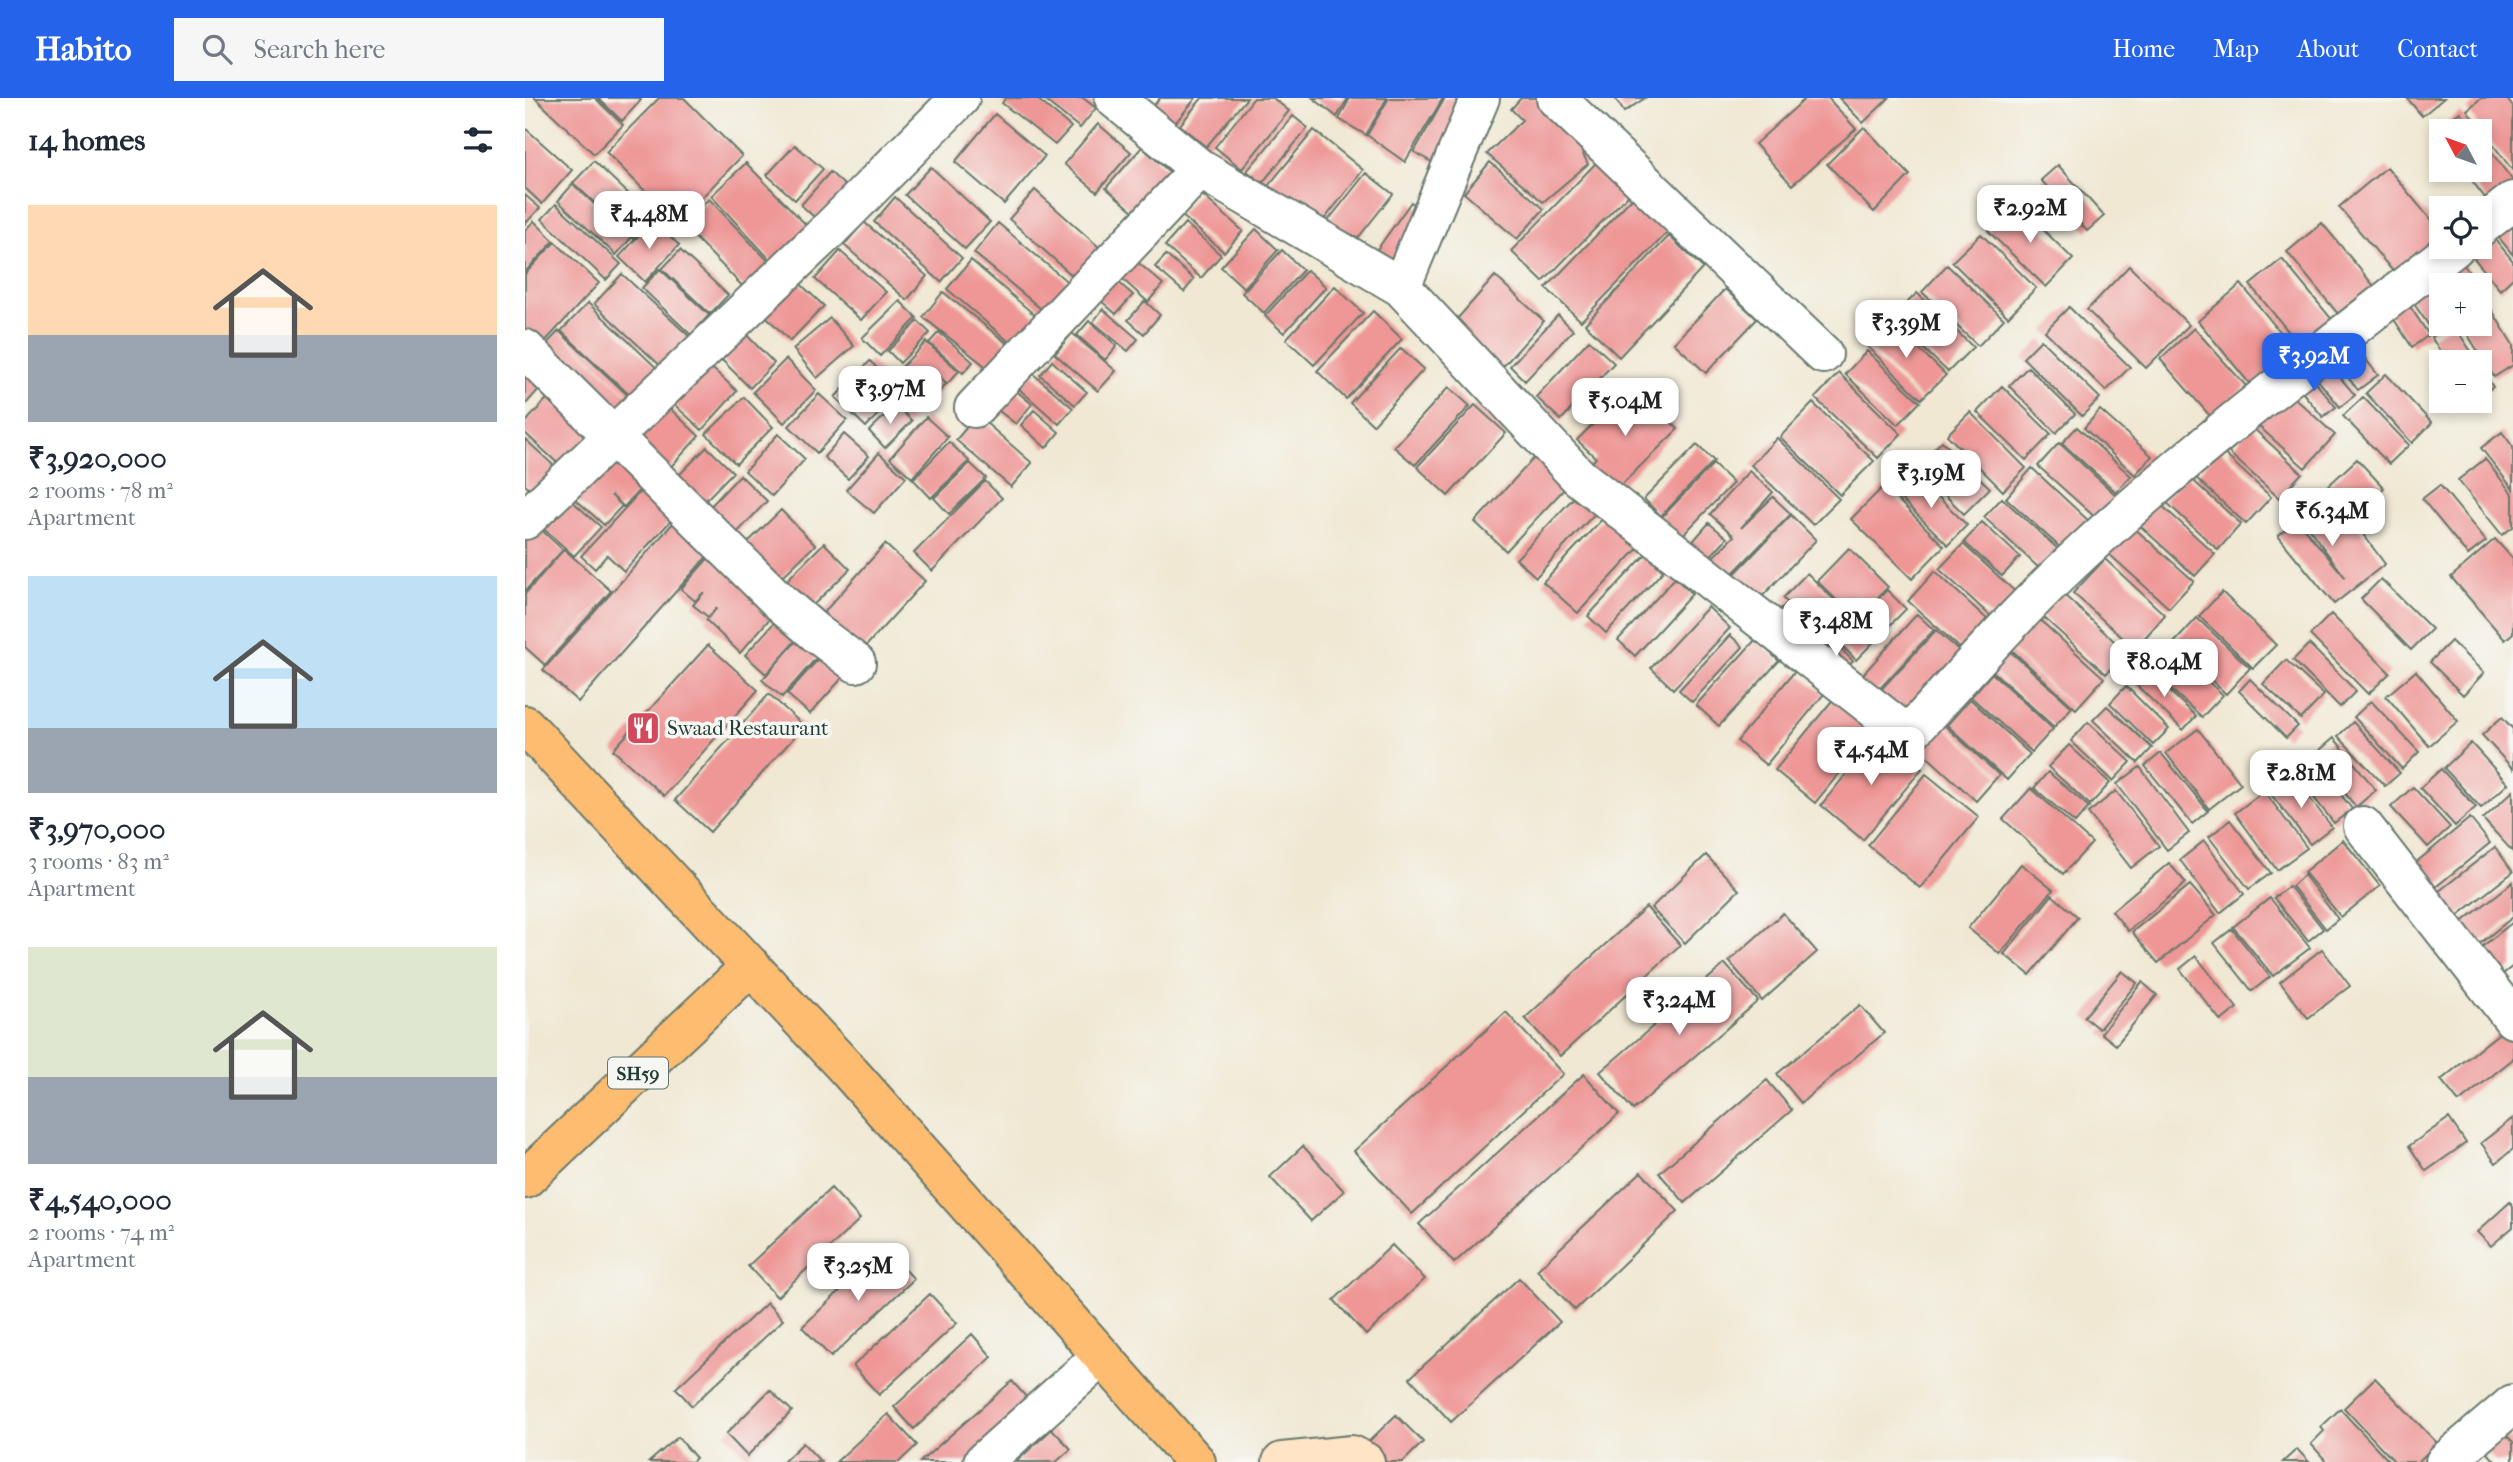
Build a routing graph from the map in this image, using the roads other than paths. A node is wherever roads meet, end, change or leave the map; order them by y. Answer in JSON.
{"nodes":[{"id":1,"x":960,"y":98,"type":"edge"},
{"id":2,"x":1114,"y":98,"type":"edge"},
{"id":3,"x":1480,"y":98,"type":"edge"},
{"id":4,"x":1556,"y":98,"type":"edge"},
{"id":5,"x":1200,"y":169,"type":"junction"},
{"id":6,"x":2513,"y":201,"type":"edge"},
{"id":7,"x":2492,"y":218,"type":"edge"},
{"id":8,"x":2440,"y":259,"type":"edge"},
{"id":9,"x":1401,"y":287,"type":"junction"},
{"id":10,"x":525,"y":349,"type":"edge"},
{"id":11,"x":1823,"y":354,"type":"dead end"},
{"id":12,"x":974,"y":408,"type":"dead end"},
{"id":13,"x":613,"y":435,"type":"junction"},
{"id":14,"x":525,"y":520,"type":"edge"},
{"id":15,"x":856,"y":663,"type":"dead end"},
{"id":16,"x":525,"y":725,"type":"edge"},
{"id":17,"x":2363,"y":826,"type":"dead end"},
{"id":18,"x":751,"y":966,"type":"junction"},
{"id":19,"x":2513,"y":1019,"type":"edge"},
{"id":20,"x":525,"y":1179,"type":"edge"},
{"id":21,"x":1102,"y":1356,"type":"junction"},
{"id":22,"x":2513,"y":1404,"type":"edge"},
{"id":23,"x":983,"y":1462,"type":"edge"},
{"id":24,"x":1196,"y":1462,"type":"edge"},
{"id":25,"x":1282,"y":1462,"type":"edge"},
{"id":26,"x":1365,"y":1462,"type":"edge"},
{"id":27,"x":2445,"y":1462,"type":"edge"}],
"edges":[{"from":1,"to":13,"type":"street"},
{"from":2,"to":5,"type":"street"},
{"from":3,"to":9,"type":"street"},
{"from":4,"to":11,"type":"street"},
{"from":5,"to":9,"type":"street"},
{"from":5,"to":12,"type":"street"},
{"from":6,"to":7,"type":"street"},
{"from":8,"to":9,"type":"street"},
{"from":10,"to":13,"type":"street"},
{"from":13,"to":14,"type":"street"},
{"from":13,"to":15,"type":"street"},
{"from":16,"to":18,"type":"main road"},
{"from":17,"to":19,"type":"street"},
{"from":18,"to":20,"type":"main road","number":"SH59"},
{"from":18,"to":21,"type":"main road"},
{"from":21,"to":23,"type":"street"},
{"from":21,"to":24,"type":"main road"},
{"from":22,"to":27,"type":"street"},
{"from":25,"to":26,"type":"main road"}]}
